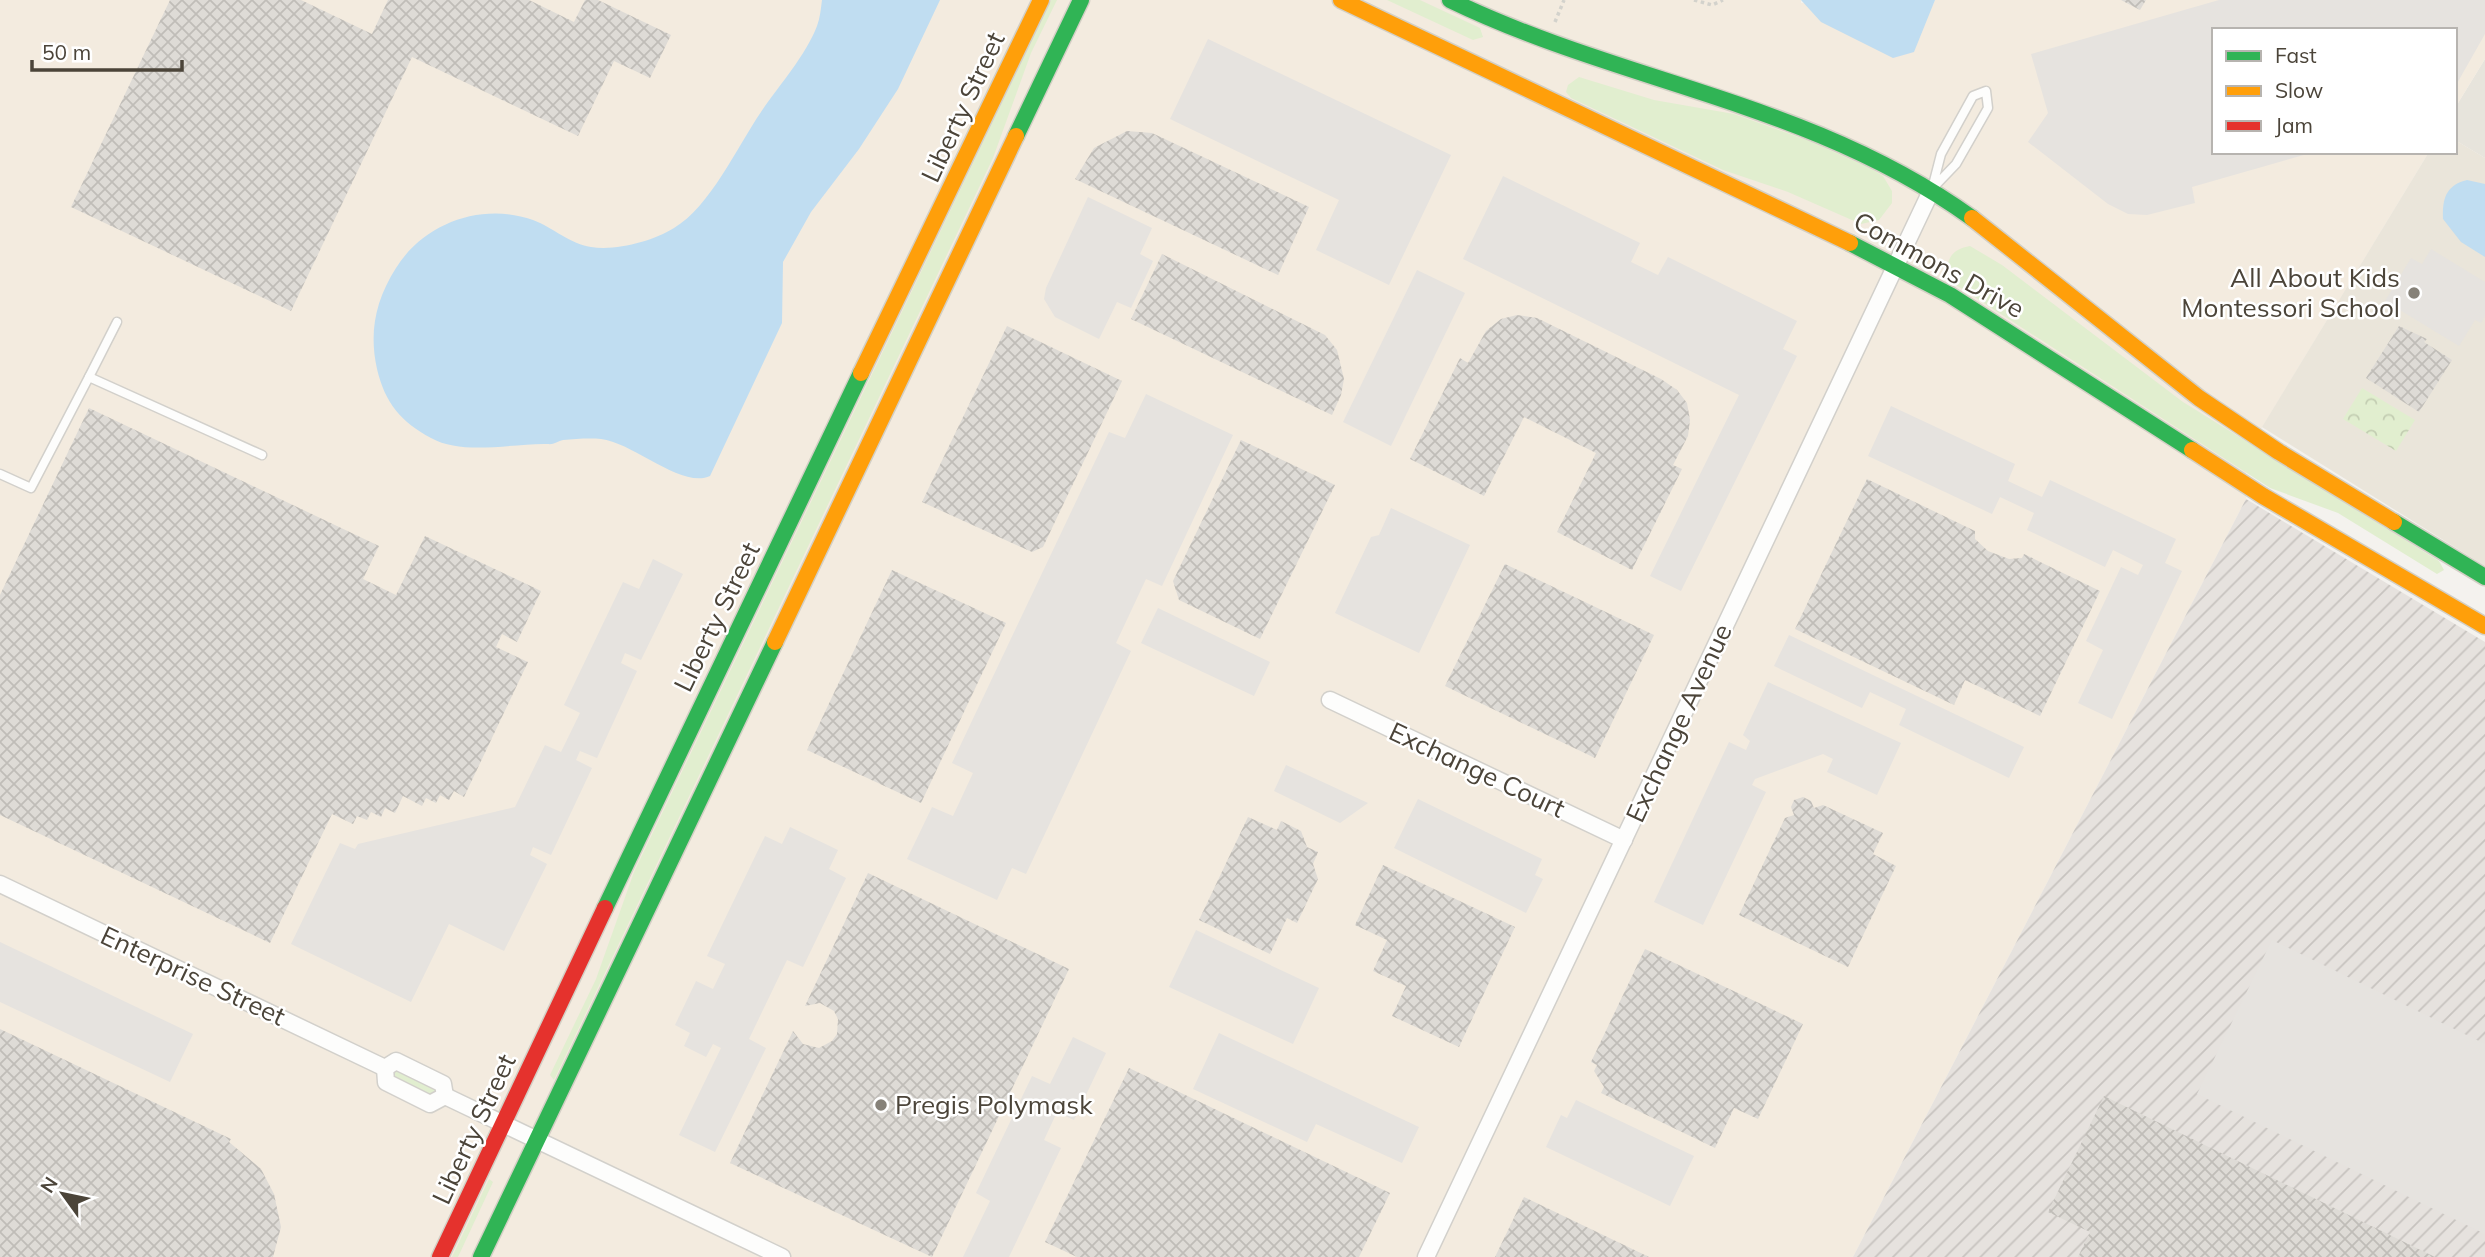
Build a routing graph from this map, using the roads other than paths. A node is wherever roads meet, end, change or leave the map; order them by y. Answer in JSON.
{"nodes":[{"id":1,"x":1041,"y":0,"type":"edge"},
{"id":2,"x":1081,"y":0,"type":"edge"},
{"id":3,"x":1341,"y":0,"type":"edge"},
{"id":4,"x":1450,"y":0,"type":"edge"},
{"id":5,"x":1932,"y":189,"type":"junction"},
{"id":6,"x":1896,"y":266,"type":"junction"},
{"id":7,"x":117,"y":322,"type":"dead end"},
{"id":8,"x":89,"y":377,"type":"junction"},
{"id":9,"x":262,"y":455,"type":"dead end"},
{"id":10,"x":0,"y":474,"type":"edge"},
{"id":11,"x":2485,"y":577,"type":"edge"},
{"id":12,"x":2485,"y":626,"type":"edge"},
{"id":13,"x":1330,"y":700,"type":"dead end"},
{"id":14,"x":1624,"y":840,"type":"junction"},
{"id":15,"x":0,"y":884,"type":"edge"},
{"id":16,"x":385,"y":1068,"type":"junction"},
{"id":17,"x":445,"y":1096,"type":"junction"},
{"id":18,"x":503,"y":1124,"type":"junction"},
{"id":19,"x":536,"y":1140,"type":"junction"},
{"id":20,"x":440,"y":1257,"type":"edge"},
{"id":21,"x":481,"y":1257,"type":"edge"},
{"id":22,"x":782,"y":1257,"type":"edge"},
{"id":23,"x":1426,"y":1257,"type":"edge"}],
"edges":[{"from":1,"to":18,"type":"street","name":"Liberty Street"},
{"from":2,"to":19,"type":"street"},
{"from":3,"to":6,"type":"street","name":"Commons Drive"},
{"from":4,"to":5,"type":"street","name":"Commons Drive"},
{"from":5,"to":5,"type":"lane"},
{"from":5,"to":6,"type":"street","name":"Exchange Avenue"},
{"from":5,"to":11,"type":"street","name":"Commons Drive"},
{"from":6,"to":12,"type":"street","name":"Commons Drive"},
{"from":6,"to":14,"type":"street","name":"Exchange Avenue"},
{"from":7,"to":8,"type":"lane"},
{"from":8,"to":9,"type":"lane"},
{"from":8,"to":10,"type":"lane"},
{"from":13,"to":14,"type":"street","name":"Exchange Court"},
{"from":14,"to":23,"type":"street","name":"Exchange Avenue"},
{"from":15,"to":16,"type":"street","name":"Enterprise Street"},
{"from":16,"to":17,"type":"street","name":"Enterprise Street"},
{"from":16,"to":17,"type":"street","name":"Enterprise Street"},
{"from":17,"to":18,"type":"street","name":"Enterprise Street"},
{"from":18,"to":19,"type":"street","name":"Enterprise Street"},
{"from":18,"to":20,"type":"street","name":"Liberty Street"},
{"from":19,"to":21,"type":"street"},
{"from":19,"to":22,"type":"street","name":"Enterprise Street"}]}
